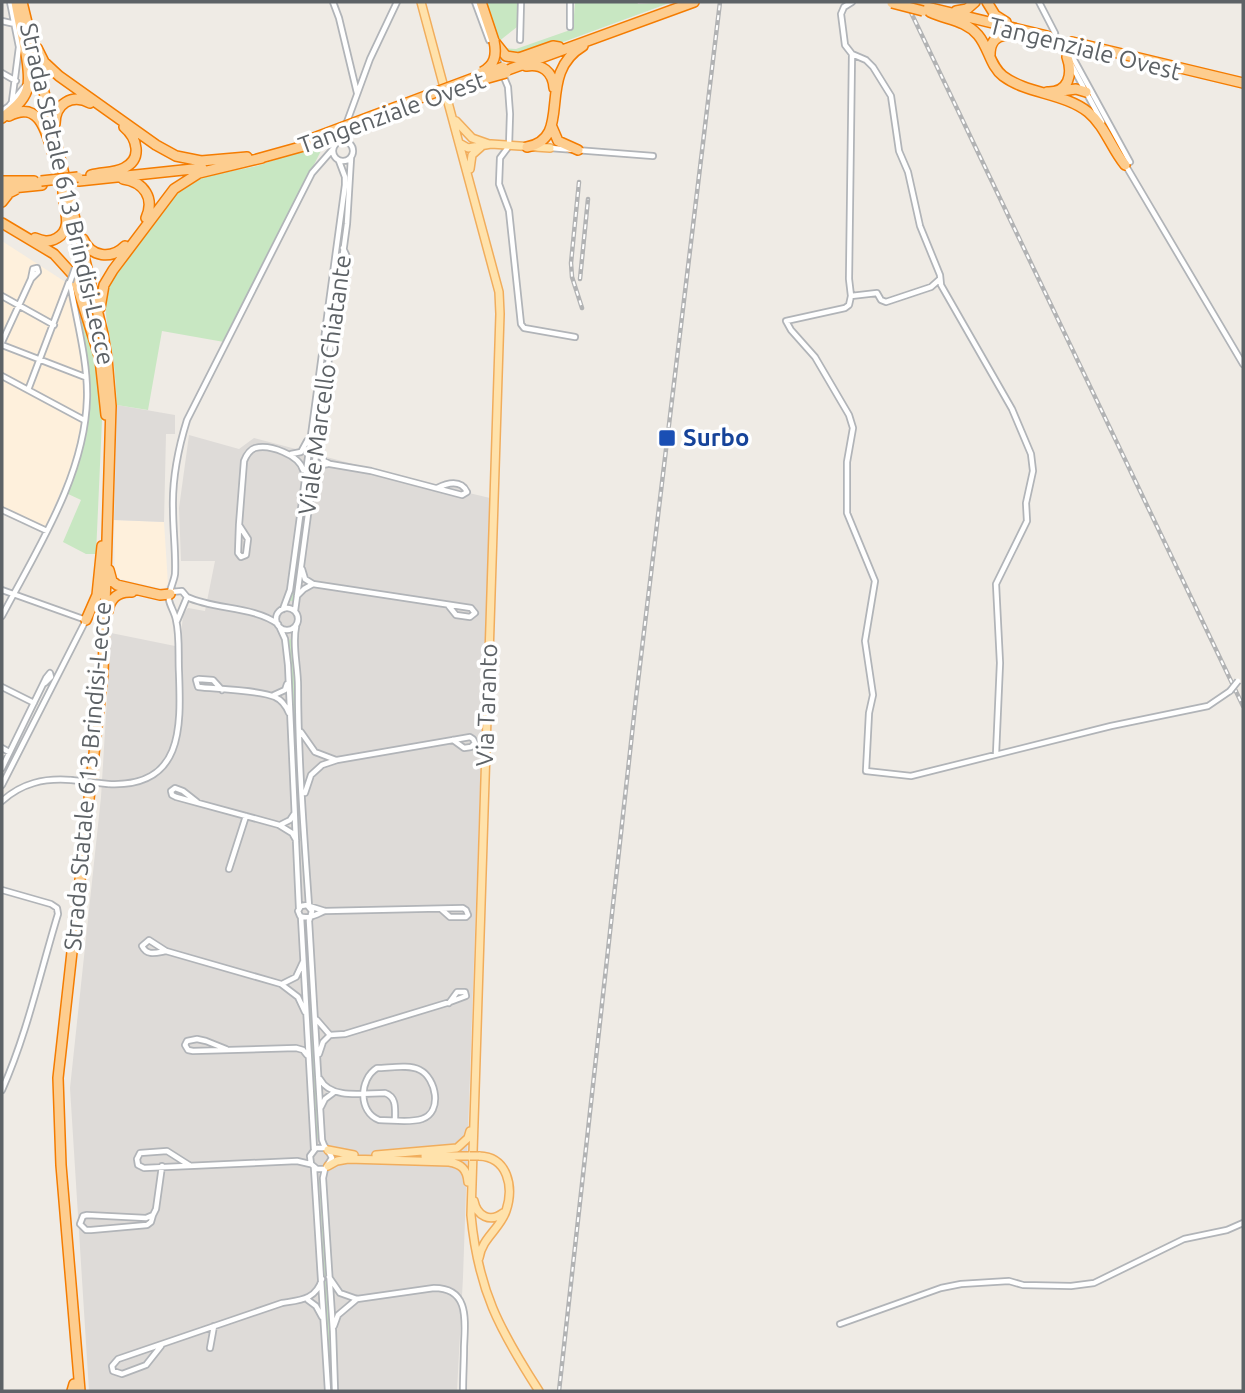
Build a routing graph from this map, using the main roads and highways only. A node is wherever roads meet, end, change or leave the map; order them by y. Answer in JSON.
{"nodes":[{"id":1,"x":19,"y":2,"type":"edge"},
{"id":2,"x":420,"y":2,"type":"edge"},
{"id":3,"x":481,"y":2,"type":"edge"},
{"id":4,"x":680,"y":2,"type":"edge"},
{"id":5,"x":694,"y":2,"type":"edge"},
{"id":6,"x":905,"y":2,"type":"edge"},
{"id":7,"x":975,"y":2,"type":"edge"},
{"id":8,"x":987,"y":2,"type":"edge"},
{"id":9,"x":889,"y":3,"type":"edge"},
{"id":10,"x":668,"y":8,"type":"junction"},
{"id":11,"x":923,"y":9,"type":"junction"},
{"id":12,"x":635,"y":23,"type":"junction"},
{"id":13,"x":1037,"y":33,"type":"junction"},
{"id":14,"x":1050,"y":37,"type":"junction"},
{"id":15,"x":495,"y":41,"type":"junction"},
{"id":16,"x":559,"y":47,"type":"junction"},
{"id":17,"x":1069,"y":50,"type":"junction"},
{"id":18,"x":992,"y":64,"type":"junction"},
{"id":19,"x":505,"y":70,"type":"junction"},
{"id":20,"x":1243,"y":85,"type":"edge"},
{"id":21,"x":450,"y":87,"type":"junction"},
{"id":22,"x":1038,"y":90,"type":"junction"},
{"id":23,"x":1057,"y":92,"type":"junction"},
{"id":24,"x":555,"y":93,"type":"junction"},
{"id":25,"x":1068,"y":101,"type":"junction"},
{"id":26,"x":452,"y":115,"type":"junction"},
{"id":27,"x":2,"y":120,"type":"edge"},
{"id":28,"x":551,"y":132,"type":"junction"},
{"id":29,"x":472,"y":138,"type":"junction"},
{"id":30,"x":309,"y":142,"type":"junction"},
{"id":31,"x":460,"y":144,"type":"junction"},
{"id":32,"x":487,"y":145,"type":"junction"},
{"id":33,"x":527,"y":147,"type":"junction"},
{"id":34,"x":550,"y":148,"type":"joint"},
{"id":35,"x":578,"y":150,"type":"road end"},
{"id":36,"x":247,"y":157,"type":"junction"},
{"id":37,"x":262,"y":158,"type":"junction"},
{"id":38,"x":1127,"y":164,"type":"road end"},
{"id":39,"x":59,"y":165,"type":"junction"},
{"id":40,"x":89,"y":178,"type":"junction"},
{"id":41,"x":470,"y":180,"type":"junction"},
{"id":42,"x":38,"y":183,"type":"junction"},
{"id":43,"x":2,"y":185,"type":"edge"},
{"id":44,"x":62,"y":190,"type":"junction"},
{"id":45,"x":70,"y":198,"type":"junction"},
{"id":46,"x":2,"y":202,"type":"edge"},
{"id":47,"x":2,"y":214,"type":"edge"},
{"id":48,"x":2,"y":223,"type":"edge"},
{"id":49,"x":107,"y":358,"type":"junction"},
{"id":50,"x":106,"y":415,"type":"junction"},
{"id":51,"x":108,"y":524,"type":"junction"},
{"id":52,"x":102,"y":546,"type":"junction"},
{"id":53,"x":86,"y":620,"type":"road end"},
{"id":54,"x":104,"y":647,"type":"junction"},
{"id":55,"x":474,"y":1106,"type":"junction"},
{"id":56,"x":326,"y":1149,"type":"road end"},
{"id":57,"x":382,"y":1156,"type":"junction"},
{"id":58,"x":327,"y":1168,"type":"road end"},
{"id":59,"x":471,"y":1186,"type":"junction"},
{"id":60,"x":506,"y":1210,"type":"junction"},
{"id":61,"x":471,"y":1215,"type":"junction"},
{"id":62,"x":478,"y":1266,"type":"junction"},
{"id":63,"x":75,"y":1389,"type":"edge"},
{"id":64,"x":539,"y":1391,"type":"edge"}],
"edges":[{"from":1,"to":27,"type":"highway"},
{"from":1,"to":36,"type":"highway"},
{"from":1,"to":39,"type":"highway","name":"Strada Statale 613 Brindisi-Lecce"},
{"from":2,"to":26,"type":"main road","name":"Via Taranto"},
{"from":3,"to":15,"type":"highway"},
{"from":4,"to":10,"type":"highway","name":"Tangenziale Ovest"},
{"from":5,"to":10,"type":"highway","name":"Tangenziale Ovest"},
{"from":6,"to":11,"type":"highway","name":"Tangenziale Ovest","bridge":true},
{"from":7,"to":11,"type":"highway"},
{"from":8,"to":13,"type":"highway"},
{"from":9,"to":11,"type":"highway","name":"Tangenziale Ovest","bridge":true},
{"from":10,"to":12,"type":"highway","name":"Tangenziale Ovest"},
{"from":10,"to":16,"type":"highway","name":"Tangenziale Ovest"},
{"from":11,"to":13,"type":"highway","name":"Tangenziale Ovest"},
{"from":11,"to":14,"type":"highway","name":"Tangenziale Ovest"},
{"from":11,"to":18,"type":"highway"},
{"from":12,"to":19,"type":"highway","name":"Tangenziale Ovest"},
{"from":12,"to":24,"type":"highway"},
{"from":13,"to":14,"type":"highway","name":"Tangenziale Ovest"},
{"from":14,"to":17,"type":"highway","name":"Tangenziale Ovest","bridge":true},
{"from":14,"to":18,"type":"highway"},
{"from":15,"to":16,"type":"highway"},
{"from":15,"to":21,"type":"highway","bridge":true},
{"from":16,"to":19,"type":"highway","name":"Tangenziale Ovest"},
{"from":17,"to":20,"type":"highway","name":"Tangenziale Ovest"},
{"from":17,"to":23,"type":"highway"},
{"from":18,"to":22,"type":"highway"},
{"from":19,"to":21,"type":"highway","name":"Tangenziale Ovest","bridge":true},
{"from":19,"to":24,"type":"highway"},
{"from":19,"to":30,"type":"highway","name":"Tangenziale Ovest","bridge":true},
{"from":21,"to":30,"type":"highway","name":"Tangenziale Ovest","bridge":true},
{"from":22,"to":23,"type":"highway"},
{"from":22,"to":25,"type":"highway"},
{"from":23,"to":25,"type":"highway"},
{"from":24,"to":28,"type":"highway"},
{"from":25,"to":38,"type":"highway"},
{"from":26,"to":29,"type":"main road"},
{"from":26,"to":31,"type":"main road","name":"Via Taranto"},
{"from":27,"to":39,"type":"highway"},
{"from":28,"to":33,"type":"highway"},
{"from":28,"to":34,"type":"highway"},
{"from":28,"to":35,"type":"highway"},
{"from":29,"to":31,"type":"main road"},
{"from":29,"to":32,"type":"main road"},
{"from":30,"to":36,"type":"highway","name":"Tangenziale Ovest"},
{"from":30,"to":37,"type":"highway","name":"Tangenziale Ovest"},
{"from":31,"to":32,"type":"main road"},
{"from":31,"to":41,"type":"main road","name":"Via Taranto"},
{"from":32,"to":33,"type":"main road"},
{"from":32,"to":41,"type":"main road"},
{"from":33,"to":34,"type":"main road"},
{"from":36,"to":40,"type":"highway","name":"Tangenziale Ovest"},
{"from":37,"to":40,"type":"highway","name":"Tangenziale Ovest"},
{"from":37,"to":49,"type":"highway"},
{"from":39,"to":40,"type":"highway"},
{"from":39,"to":44,"type":"highway","name":"Strada Statale 613 Brindisi-Lecce"},
{"from":39,"to":45,"type":"highway","name":"Strada Statale 613 Brindisi-Lecce"},
{"from":40,"to":42,"type":"highway","name":"Tangenziale Ovest","bridge":true},
{"from":40,"to":45,"type":"highway"},
{"from":41,"to":55,"type":"main road","name":"Via Taranto"},
{"from":42,"to":43,"type":"highway"},
{"from":42,"to":46,"type":"highway"},
{"from":44,"to":47,"type":"highway"},
{"from":44,"to":50,"type":"highway","name":"Strada Statale 613 Brindisi-Lecce"},
{"from":45,"to":49,"type":"highway","name":"Strada Statale 613 Brindisi-Lecce"},
{"from":48,"to":50,"type":"highway"},
{"from":49,"to":51,"type":"highway","name":"Strada Statale 613 Brindisi-Lecce"},
{"from":50,"to":52,"type":"highway","name":"Strada Statale 613 Brindisi-Lecce"},
{"from":51,"to":54,"type":"highway","name":"Strada Statale 613 Brindisi-Lecce"},
{"from":51,"to":54,"type":"highway"},
{"from":52,"to":53,"type":"highway"},
{"from":52,"to":63,"type":"highway","name":"Strada Statale 613 Brindisi-Lecce"},
{"from":54,"to":63,"type":"highway","name":"Strada Statale 613 Brindisi-Lecce"},
{"from":55,"to":57,"type":"main road"},
{"from":55,"to":59,"type":"main road","name":"Via Taranto"},
{"from":56,"to":57,"type":"main road"},
{"from":57,"to":58,"type":"main road"},
{"from":57,"to":60,"type":"main road","bridge":true},
{"from":57,"to":61,"type":"main road"},
{"from":59,"to":60,"type":"main road"},
{"from":59,"to":61,"type":"main road","name":"Via Taranto"},
{"from":60,"to":62,"type":"main road"},
{"from":61,"to":62,"type":"main road","name":"Via Taranto"},
{"from":62,"to":64,"type":"main road","name":"Via Taranto"}]}
